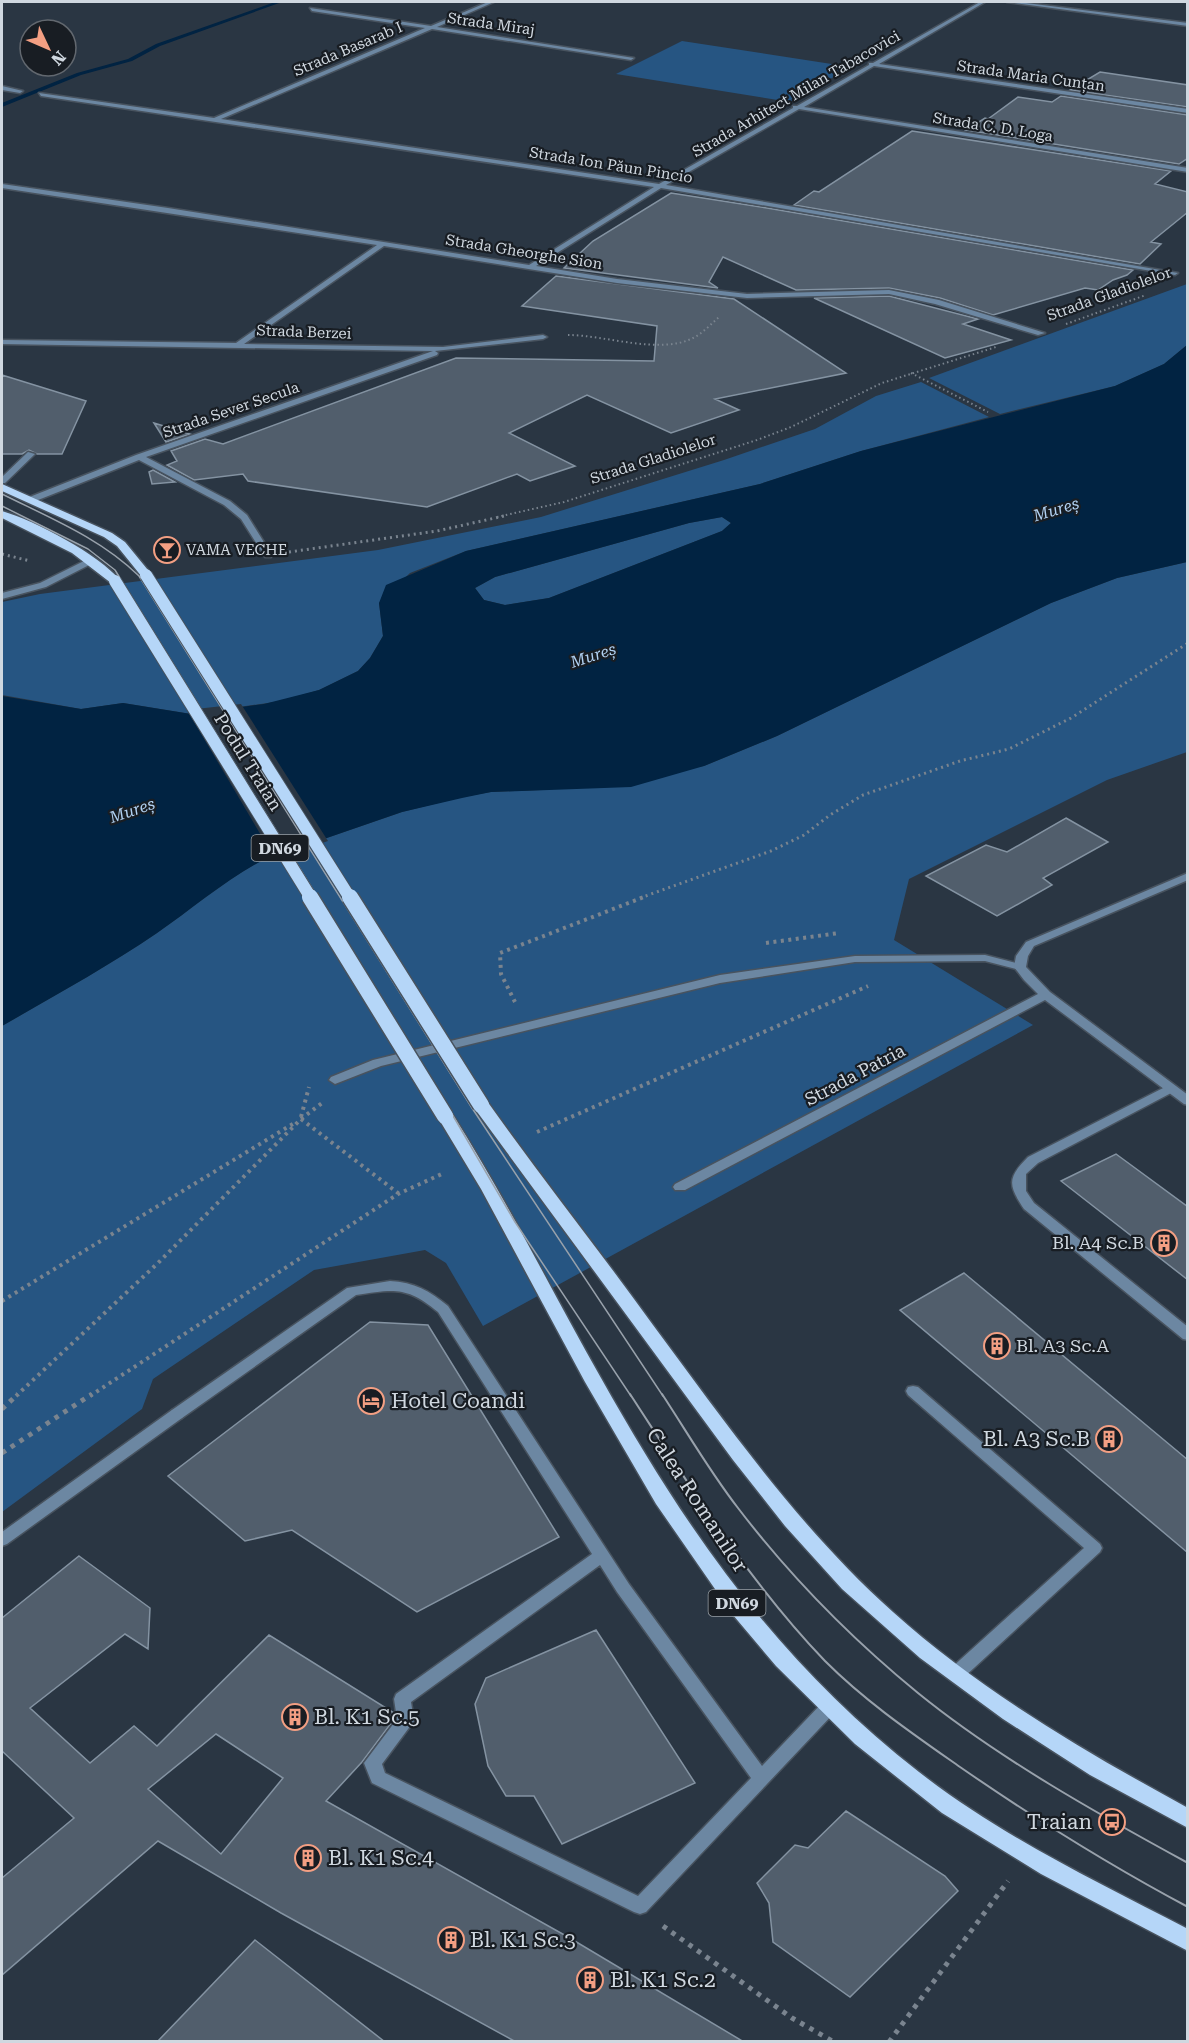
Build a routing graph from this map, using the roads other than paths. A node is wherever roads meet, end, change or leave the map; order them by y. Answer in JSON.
{"nodes":[{"id":1,"x":491,"y":2,"type":"edge"},
{"id":2,"x":983,"y":2,"type":"edge"},
{"id":3,"x":1010,"y":2,"type":"edge"},
{"id":4,"x":312,"y":9,"type":"dead end"},
{"id":5,"x":1188,"y":25,"type":"edge"},
{"id":6,"x":429,"y":27,"type":"junction"},
{"id":7,"x":631,"y":58,"type":"dead end"},
{"id":8,"x":871,"y":64,"type":"junction"},
{"id":9,"x":2,"y":88,"type":"edge"},
{"id":10,"x":20,"y":91,"type":"dead end"},
{"id":11,"x":41,"y":94,"type":"dead end"},
{"id":12,"x":795,"y":107,"type":"junction"},
{"id":13,"x":1188,"y":111,"type":"edge"},
{"id":14,"x":216,"y":119,"type":"junction"},
{"id":15,"x":1188,"y":170,"type":"edge"},
{"id":16,"x":2,"y":186,"type":"edge"},
{"id":17,"x":660,"y":186,"type":"junction"},
{"id":18,"x":383,"y":244,"type":"junction"},
{"id":19,"x":530,"y":267,"type":"junction"},
{"id":20,"x":1175,"y":273,"type":"dead end"},
{"id":21,"x":1041,"y":333,"type":"road end"},
{"id":22,"x":543,"y":337,"type":"road end"},
{"id":23,"x":2,"y":342,"type":"edge"},
{"id":24,"x":239,"y":344,"type":"junction"},
{"id":25,"x":443,"y":350,"type":"junction"},
{"id":26,"x":30,"y":454,"type":"dead end"},
{"id":27,"x":139,"y":457,"type":"junction"},
{"id":28,"x":2,"y":481,"type":"edge"},
{"id":29,"x":2,"y":487,"type":"edge"},
{"id":30,"x":30,"y":500,"type":"junction"},
{"id":31,"x":2,"y":514,"type":"edge"},
{"id":32,"x":268,"y":555,"type":"road end"},
{"id":33,"x":92,"y":560,"type":"junction"},
{"id":34,"x":2,"y":596,"type":"edge"},
{"id":35,"x":1188,"y":876,"type":"edge"},
{"id":36,"x":1020,"y":967,"type":"junction"},
{"id":37,"x":1046,"y":995,"type":"junction"},
{"id":38,"x":335,"y":1080,"type":"dead end"},
{"id":39,"x":1169,"y":1089,"type":"junction"},
{"id":40,"x":1188,"y":1101,"type":"edge"},
{"id":41,"x":446,"y":1116,"type":"joint"},
{"id":42,"x":680,"y":1187,"type":"dead end"},
{"id":43,"x":1188,"y":1335,"type":"edge"},
{"id":44,"x":913,"y":1391,"type":"dead end"},
{"id":45,"x":2,"y":1540,"type":"edge"},
{"id":46,"x":602,"y":1555,"type":"junction"},
{"id":47,"x":956,"y":1674,"type":"junction"},
{"id":48,"x":829,"y":1707,"type":"junction"},
{"id":49,"x":761,"y":1778,"type":"junction"},
{"id":50,"x":1188,"y":1820,"type":"edge"},
{"id":51,"x":1188,"y":1941,"type":"edge"}],
"edges":[{"from":1,"to":6,"type":"street","name":"Strada Basarab I"},
{"from":2,"to":8,"type":"street","name":"Strada Arhitect Milan Tabacovici"},
{"from":3,"to":5,"type":"street"},
{"from":4,"to":6,"type":"street","name":"Strada Miraj"},
{"from":6,"to":7,"type":"street","name":"Strada Miraj"},
{"from":6,"to":14,"type":"street","name":"Strada Basarab I"},
{"from":8,"to":12,"type":"street","name":"Strada Arhitect Milan Tabacovici"},
{"from":8,"to":13,"type":"street","name":"Strada Maria Cunțan"},
{"from":9,"to":10,"type":"street"},
{"from":11,"to":14,"type":"street","name":"Strada Ion Păun Pincio"},
{"from":12,"to":15,"type":"street","name":"Strada C. D. Loga"},
{"from":12,"to":17,"type":"street","name":"Strada Arhitect Milan Tabacovici"},
{"from":14,"to":17,"type":"street","name":"Strada Ion Păun Pincio"},
{"from":16,"to":18,"type":"street","name":"Strada Gheorghe Sion"},
{"from":17,"to":19,"type":"street","name":"Strada Arhitect Milan Tabacovici"},
{"from":17,"to":20,"type":"street","name":"Strada Ion Păun Pincio"},
{"from":18,"to":19,"type":"street","name":"Strada Gheorghe Sion"},
{"from":18,"to":24,"type":"street"},
{"from":19,"to":21,"type":"street","name":"Strada Gheorghe Sion"},
{"from":22,"to":25,"type":"street","name":"Strada Berzei"},
{"from":23,"to":24,"type":"street","name":"Strada Berzei"},
{"from":24,"to":25,"type":"street","name":"Strada Berzei"},
{"from":25,"to":27,"type":"street","name":"Strada Sever Secula"},
{"from":26,"to":28,"type":"street"},
{"from":27,"to":30,"type":"street","name":"Strada Sever Secula"},
{"from":27,"to":32,"type":"street"},
{"from":29,"to":30,"type":"main road","number":"DN69"},
{"from":30,"to":47,"type":"main road","name":"Podul Traian","number":"DN69","bridge":true},
{"from":31,"to":33,"type":"main road","number":"DN69"},
{"from":33,"to":34,"type":"street"},
{"from":33,"to":41,"type":"main road","name":"Podul Traian","number":"DN69","bridge":true},
{"from":35,"to":36,"type":"street"},
{"from":36,"to":37,"type":"street"},
{"from":36,"to":38,"type":"street"},
{"from":37,"to":39,"type":"street"},
{"from":37,"to":42,"type":"street","name":"Strada Patria"},
{"from":39,"to":40,"type":"street"},
{"from":39,"to":43,"type":"street"},
{"from":41,"to":48,"type":"main road","name":"Calea Romanilor","number":"DN69"},
{"from":44,"to":47,"type":"street"},
{"from":45,"to":46,"type":"street"},
{"from":46,"to":49,"type":"street"},
{"from":46,"to":49,"type":"street"},
{"from":47,"to":50,"type":"main road","number":"DN69"},
{"from":48,"to":49,"type":"street"},
{"from":48,"to":51,"type":"main road","name":"Calea Romanilor","number":"DN69"}]}
